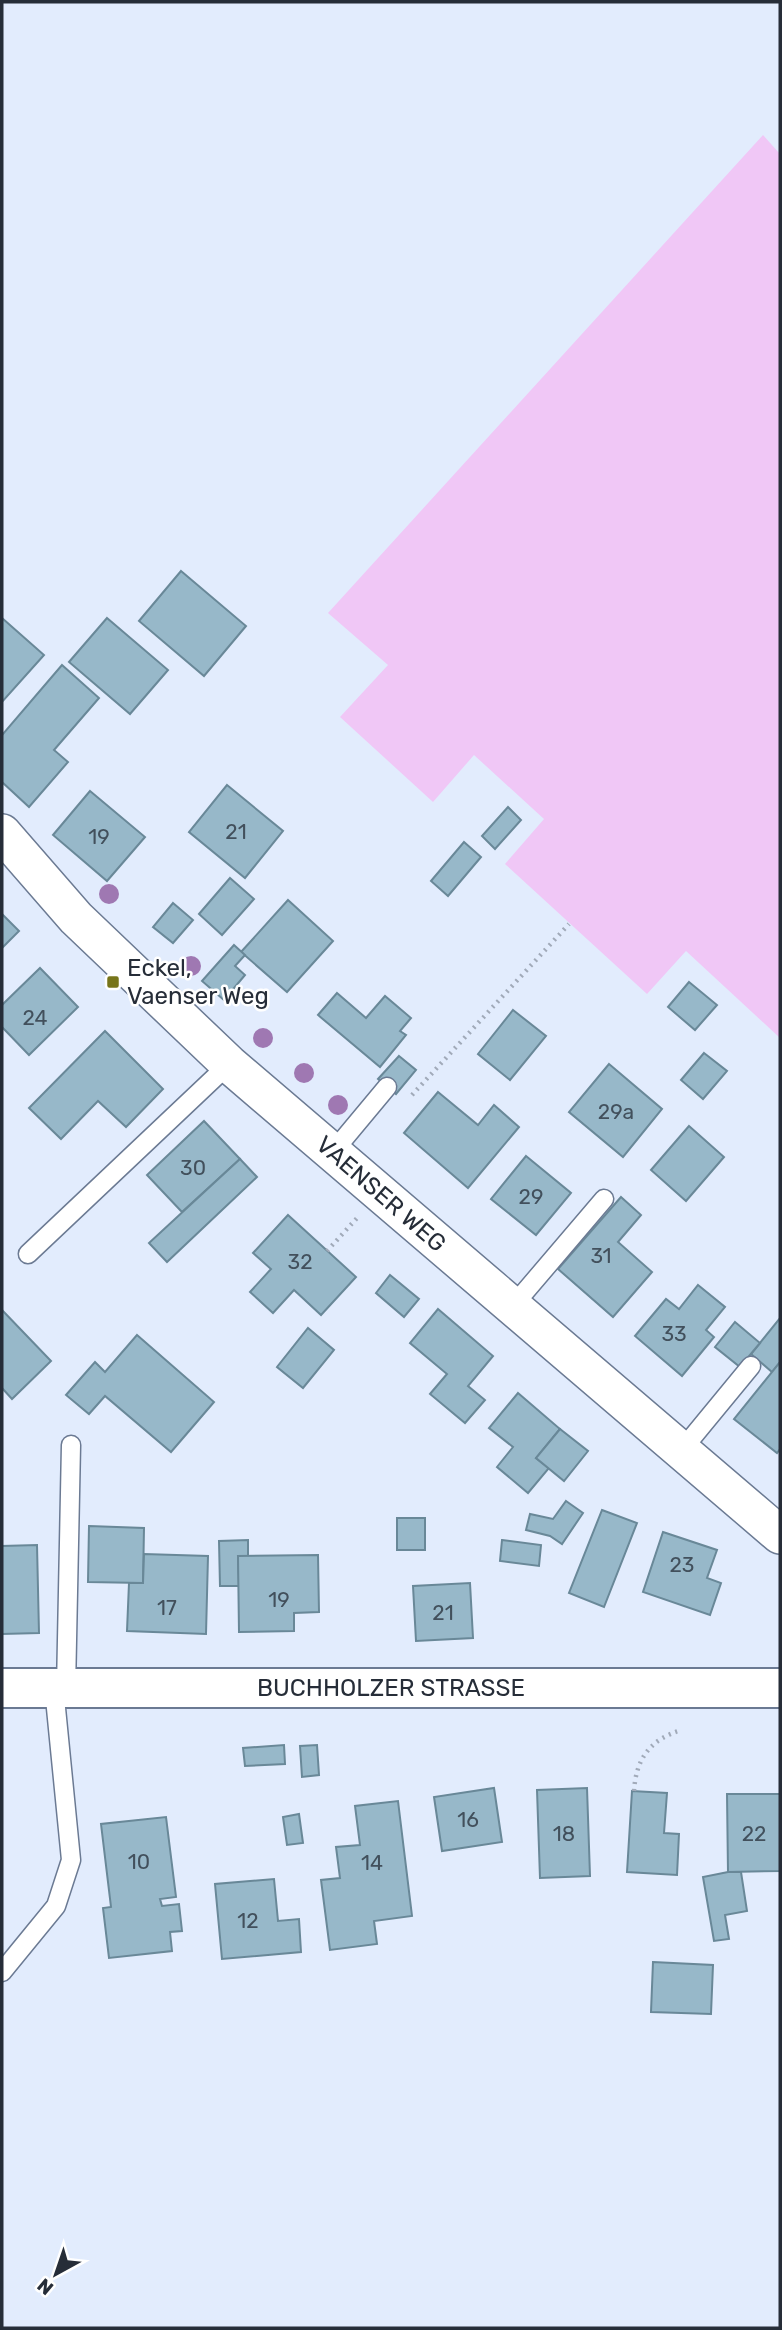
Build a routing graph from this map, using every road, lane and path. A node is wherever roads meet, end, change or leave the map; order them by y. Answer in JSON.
{"nodes":[{"id":1,"x":2,"y":832,"type":"edge"},
{"id":2,"x":569,"y":924,"type":"dead end"},
{"id":3,"x":229,"y":1064,"type":"junction"},
{"id":4,"x":387,"y":1087,"type":"dead end"},
{"id":5,"x":403,"y":1105,"type":"dead end"},
{"id":6,"x":332,"y":1153,"type":"junction"},
{"id":7,"x":379,"y":1193,"type":"junction"},
{"id":8,"x":604,"y":1199,"type":"dead end"},
{"id":9,"x":327,"y":1251,"type":"dead end"},
{"id":10,"x":28,"y":1254,"type":"dead end"},
{"id":11,"x":512,"y":1307,"type":"junction"},
{"id":12,"x":751,"y":1366,"type":"dead end"},
{"id":13,"x":71,"y":1445,"type":"dead end"},
{"id":14,"x":681,"y":1451,"type":"junction"},
{"id":15,"x":780,"y":1535,"type":"edge"},
{"id":16,"x":2,"y":1688,"type":"edge"},
{"id":17,"x":60,"y":1688,"type":"junction"},
{"id":18,"x":780,"y":1688,"type":"edge"},
{"id":19,"x":682,"y":1730,"type":"dead end"},
{"id":20,"x":634,"y":1791,"type":"dead end"},
{"id":21,"x":2,"y":1972,"type":"edge"}],
"edges":[{"from":1,"to":3,"type":"street","name":"VAENSER WEG"},
{"from":2,"to":5,"type":"path"},
{"from":3,"to":6,"type":"street","name":"VAENSER WEG"},
{"from":3,"to":10,"type":"lane"},
{"from":4,"to":6,"type":"lane"},
{"from":6,"to":7,"type":"street","name":"VAENSER WEG"},
{"from":7,"to":9,"type":"path"},
{"from":7,"to":11,"type":"street","name":"VAENSER WEG"},
{"from":8,"to":11,"type":"lane"},
{"from":11,"to":14,"type":"street","name":"VAENSER WEG"},
{"from":12,"to":14,"type":"lane"},
{"from":13,"to":17,"type":"lane"},
{"from":14,"to":15,"type":"street","name":"VAENSER WEG"},
{"from":16,"to":17,"type":"street","name":"BUCHHOLZER STRASSE"},
{"from":17,"to":18,"type":"street","name":"BUCHHOLZER STRASSE"},
{"from":17,"to":21,"type":"lane"},
{"from":19,"to":20,"type":"path"}]}
